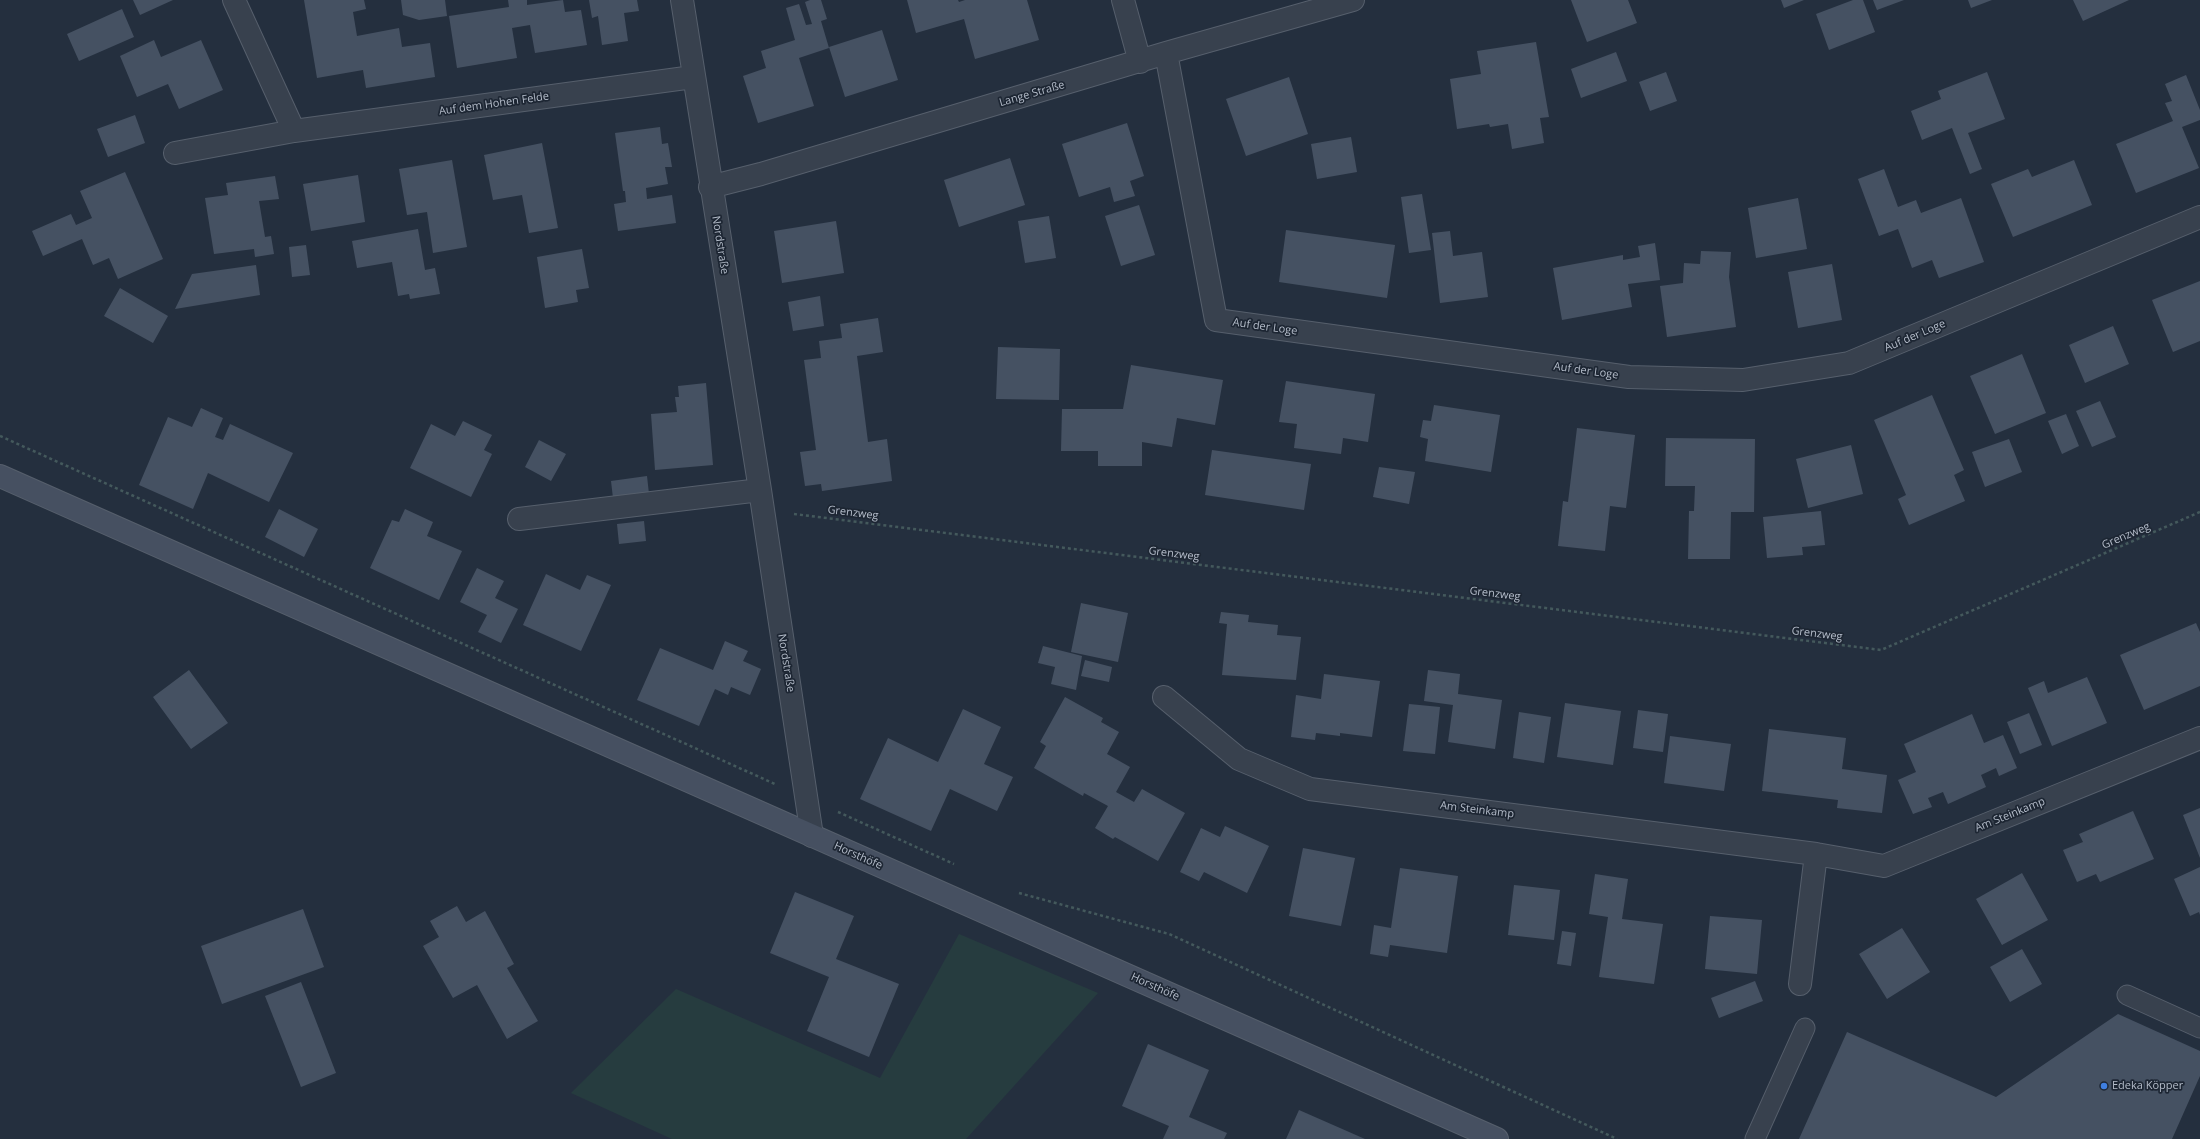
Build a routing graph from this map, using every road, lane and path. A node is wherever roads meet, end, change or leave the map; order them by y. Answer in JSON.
{"nodes":[{"id":1,"x":234,"y":0,"type":"edge"},
{"id":2,"x":682,"y":0,"type":"edge"},
{"id":3,"x":1123,"y":0,"type":"edge"},
{"id":4,"x":1353,"y":0,"type":"edge"},
{"id":5,"x":1166,"y":53,"type":"junction"},
{"id":6,"x":1140,"y":62,"type":"junction"},
{"id":7,"x":693,"y":77,"type":"junction"},
{"id":8,"x":294,"y":131,"type":"junction"},
{"id":9,"x":175,"y":153,"type":"dead end"},
{"id":10,"x":710,"y":187,"type":"junction"},
{"id":11,"x":2200,"y":218,"type":"edge"},
{"id":12,"x":0,"y":476,"type":"edge"},
{"id":13,"x":762,"y":500,"type":"junction"},
{"id":14,"x":2200,"y":512,"type":"edge"},
{"id":15,"x":519,"y":519,"type":"dead end"},
{"id":16,"x":1164,"y":697,"type":"dead end"},
{"id":17,"x":2200,"y":738,"type":"edge"},
{"id":18,"x":812,"y":836,"type":"junction"},
{"id":19,"x":1816,"y":854,"type":"junction"},
{"id":20,"x":1800,"y":984,"type":"dead end"},
{"id":21,"x":2127,"y":994,"type":"dead end"},
{"id":22,"x":1805,"y":1028,"type":"dead end"},
{"id":23,"x":2200,"y":1028,"type":"edge"},
{"id":24,"x":1497,"y":1139,"type":"edge"},
{"id":25,"x":1755,"y":1139,"type":"edge"}],
"edges":[{"from":1,"to":8,"type":"street"},
{"from":2,"to":7,"type":"street","name":"Nordstraße"},
{"from":3,"to":6,"type":"street"},
{"from":4,"to":5,"type":"street","name":"Lange Straße"},
{"from":5,"to":6,"type":"street","name":"Lange Straße"},
{"from":5,"to":11,"type":"street","name":"Auf der Loge"},
{"from":6,"to":10,"type":"street","name":"Lange Straße"},
{"from":7,"to":8,"type":"street","name":"Auf dem Hohen Felde"},
{"from":7,"to":10,"type":"street","name":"Nordstraße"},
{"from":8,"to":9,"type":"street","name":"Auf dem Hohen Felde"},
{"from":10,"to":13,"type":"street","name":"Nordstraße"},
{"from":12,"to":18,"type":"main road","name":"Horsthöfe"},
{"from":13,"to":14,"type":"path","name":"Grenzweg"},
{"from":13,"to":15,"type":"street"},
{"from":13,"to":18,"type":"street","name":"Nordstraße"},
{"from":16,"to":19,"type":"street","name":"Am Steinkamp"},
{"from":17,"to":19,"type":"street","name":"Am Steinkamp"},
{"from":18,"to":24,"type":"main road","name":"Horsthöfe"},
{"from":19,"to":20,"type":"street"},
{"from":21,"to":23,"type":"lane"},
{"from":22,"to":25,"type":"lane"}]}
